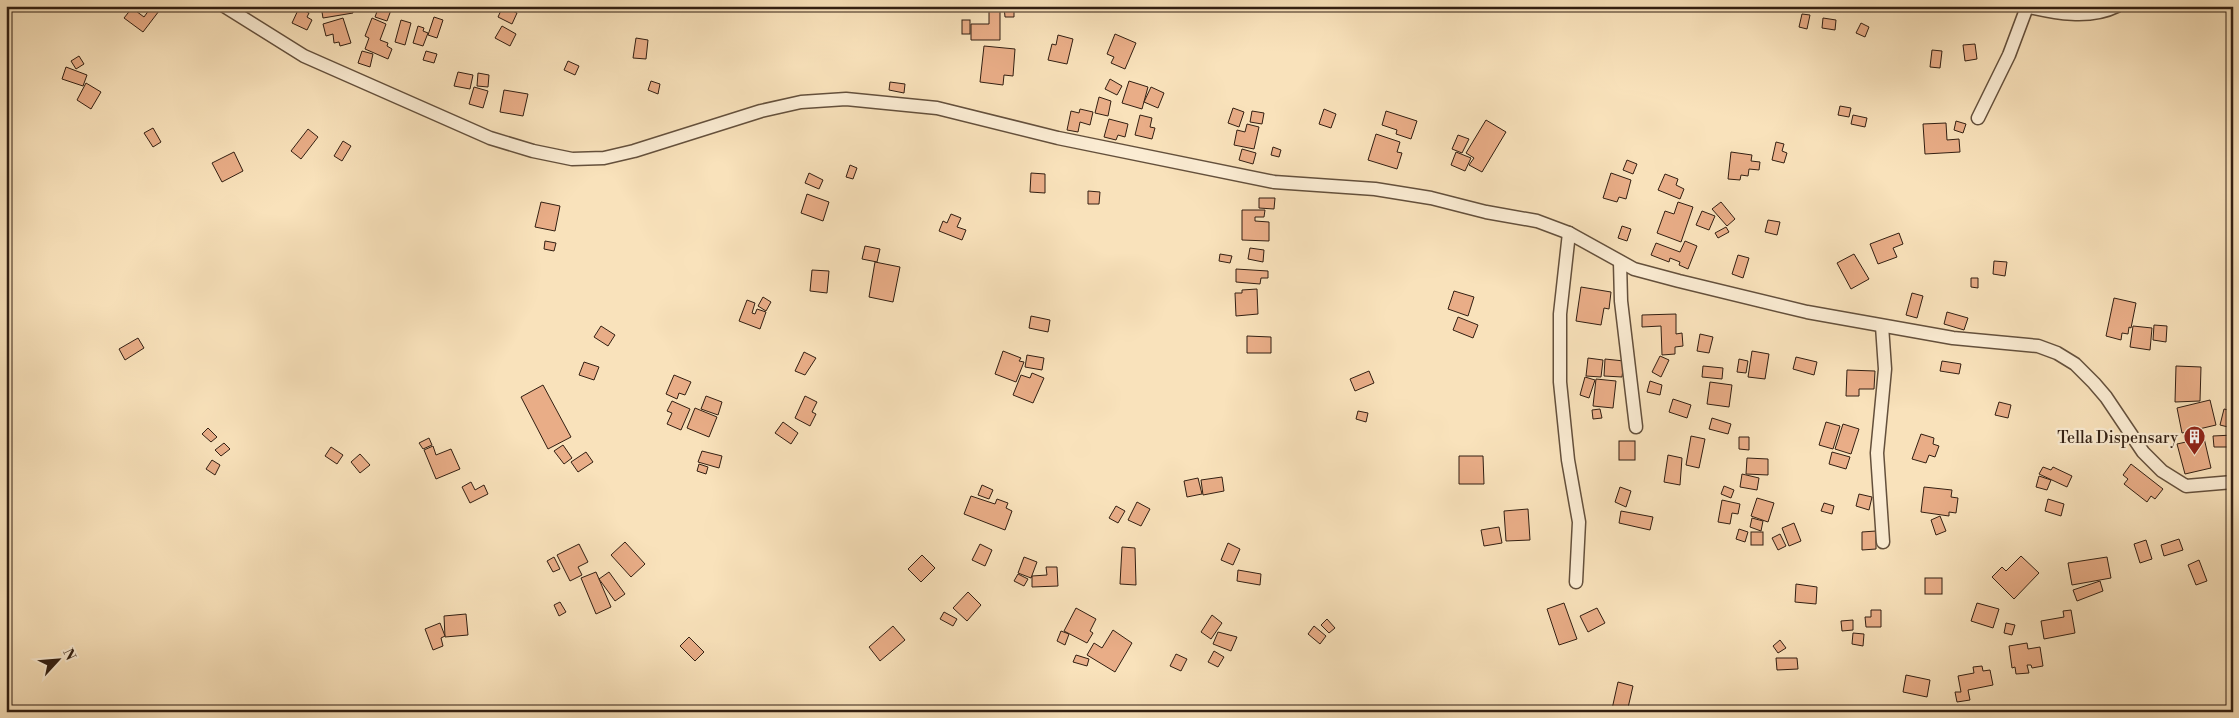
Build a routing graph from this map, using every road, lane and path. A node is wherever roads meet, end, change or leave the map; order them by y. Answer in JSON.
{"nodes":[{"id":1,"x":224,"y":6,"type":"edge"},
{"id":2,"x":2026,"y":6,"type":"edge"},
{"id":3,"x":2117,"y":6,"type":"edge"},
{"id":4,"x":1978,"y":118,"type":"dead end"},
{"id":5,"x":1569,"y":233,"type":"junction"},
{"id":6,"x":1620,"y":262,"type":"junction"},
{"id":7,"x":1882,"y":326,"type":"junction"},
{"id":8,"x":1636,"y":427,"type":"dead end"},
{"id":9,"x":2233,"y":482,"type":"edge"},
{"id":10,"x":1883,"y":542,"type":"dead end"},
{"id":11,"x":1576,"y":582,"type":"dead end"}],
"edges":[{"from":1,"to":5,"type":"street"},
{"from":2,"to":3,"type":"street"},
{"from":2,"to":4,"type":"street"},
{"from":5,"to":6,"type":"street"},
{"from":5,"to":11,"type":"street"},
{"from":6,"to":7,"type":"street"},
{"from":6,"to":8,"type":"street"},
{"from":7,"to":9,"type":"street"},
{"from":7,"to":10,"type":"street"}]}
